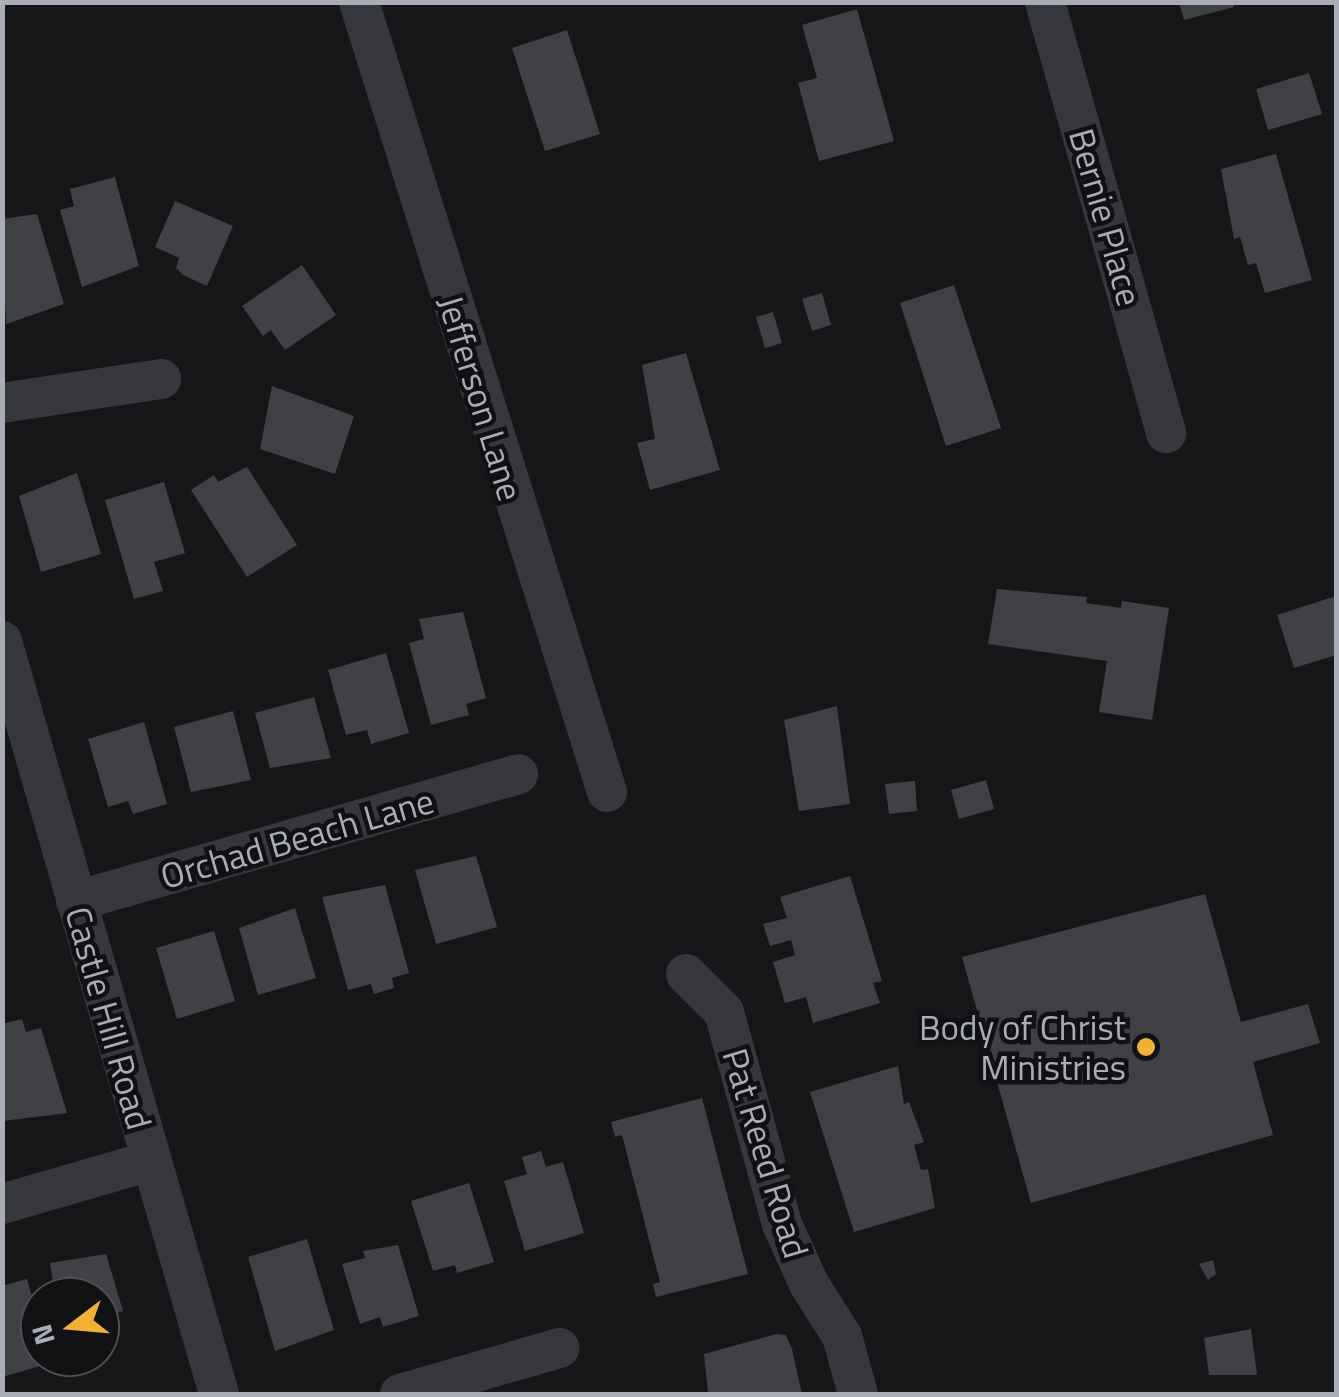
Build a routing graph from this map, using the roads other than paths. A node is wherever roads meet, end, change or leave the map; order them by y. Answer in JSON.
{"nodes":[{"id":1,"x":359,"y":2,"type":"edge"},
{"id":2,"x":1045,"y":2,"type":"edge"},
{"id":3,"x":161,"y":379,"type":"dead end"},
{"id":4,"x":2,"y":403,"type":"edge"},
{"id":5,"x":1166,"y":433,"type":"dead end"},
{"id":6,"x":2,"y":642,"type":"edge"},
{"id":7,"x":518,"y":774,"type":"dead end"},
{"id":8,"x":607,"y":792,"type":"dead end"},
{"id":9,"x":76,"y":901,"type":"junction"},
{"id":10,"x":686,"y":974,"type":"dead end"},
{"id":11,"x":150,"y":1161,"type":"junction"},
{"id":12,"x":2,"y":1204,"type":"edge"},
{"id":13,"x":559,"y":1348,"type":"dead end"},
{"id":14,"x":220,"y":1394,"type":"edge"},
{"id":15,"x":400,"y":1394,"type":"edge"},
{"id":16,"x":858,"y":1394,"type":"edge"}],
"edges":[{"from":1,"to":8,"type":"street","name":"Jefferson Lane"},
{"from":2,"to":5,"type":"street","name":"Bernie Place"},
{"from":3,"to":4,"type":"street"},
{"from":6,"to":9,"type":"street","name":"Castle Hill Road"},
{"from":7,"to":9,"type":"street","name":"Orchad Beach Lane"},
{"from":9,"to":11,"type":"street","name":"Castle Hill Road"},
{"from":10,"to":16,"type":"street","name":"Pat Reed Road"},
{"from":11,"to":12,"type":"street"},
{"from":11,"to":14,"type":"street","name":"Castle Hill Road"},
{"from":13,"to":15,"type":"street"}]}
